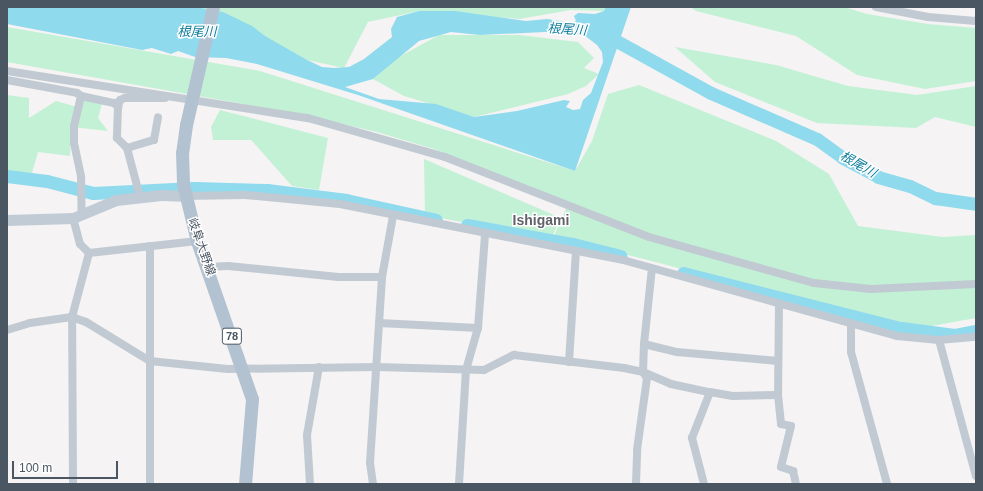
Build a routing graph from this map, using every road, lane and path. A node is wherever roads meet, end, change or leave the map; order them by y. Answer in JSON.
{"nodes":[{"id":1,"x":213,"y":7,"type":"edge"},
{"id":2,"x":876,"y":7,"type":"edge"},
{"id":3,"x":976,"y":21,"type":"edge"},
{"id":4,"x":7,"y":71,"type":"edge"},
{"id":5,"x":7,"y":80,"type":"edge"},
{"id":6,"x":81,"y":96,"type":"junction"},
{"id":7,"x":169,"y":96,"type":"junction"},
{"id":8,"x":193,"y":96,"type":"junction"},
{"id":9,"x":118,"y":107,"type":"junction"},
{"id":10,"x":158,"y":118,"type":"dead end"},
{"id":11,"x":127,"y":148,"type":"junction"},
{"id":12,"x":184,"y":191,"type":"junction"},
{"id":13,"x":139,"y":192,"type":"junction"},
{"id":14,"x":393,"y":216,"type":"junction"},
{"id":15,"x":78,"y":217,"type":"junction"},
{"id":16,"x":7,"y":220,"type":"edge"},
{"id":17,"x":485,"y":234,"type":"junction"},
{"id":18,"x":197,"y":240,"type":"junction"},
{"id":19,"x":150,"y":246,"type":"junction"},
{"id":20,"x":576,"y":251,"type":"junction"},
{"id":21,"x":89,"y":253,"type":"junction"},
{"id":22,"x":208,"y":268,"type":"junction"},
{"id":23,"x":652,"y":268,"type":"junction"},
{"id":24,"x":382,"y":277,"type":"junction"},
{"id":25,"x":976,"y":284,"type":"edge"},
{"id":26,"x":779,"y":304,"type":"junction"},
{"id":27,"x":72,"y":317,"type":"junction"},
{"id":28,"x":379,"y":323,"type":"junction"},
{"id":29,"x":851,"y":324,"type":"junction"},
{"id":30,"x":478,"y":328,"type":"junction"},
{"id":31,"x":7,"y":330,"type":"edge"},
{"id":32,"x":976,"y":337,"type":"edge"},
{"id":33,"x":939,"y":340,"type":"junction"},
{"id":34,"x":644,"y":344,"type":"junction"},
{"id":35,"x":778,"y":361,"type":"junction"},
{"id":36,"x":150,"y":362,"type":"junction"},
{"id":37,"x":569,"y":362,"type":"junction"},
{"id":38,"x":319,"y":367,"type":"junction"},
{"id":39,"x":377,"y":367,"type":"junction"},
{"id":40,"x":243,"y":368,"type":"junction"},
{"id":41,"x":466,"y":370,"type":"junction"},
{"id":42,"x":643,"y":372,"type":"junction"},
{"id":43,"x":710,"y":392,"type":"junction"},
{"id":44,"x":778,"y":395,"type":"junction"},
{"id":45,"x":976,"y":476,"type":"edge"},
{"id":46,"x":73,"y":484,"type":"edge"},
{"id":47,"x":150,"y":484,"type":"edge"},
{"id":48,"x":244,"y":484,"type":"edge"},
{"id":49,"x":310,"y":484,"type":"edge"},
{"id":50,"x":373,"y":484,"type":"edge"},
{"id":51,"x":459,"y":484,"type":"edge"},
{"id":52,"x":636,"y":484,"type":"edge"},
{"id":53,"x":704,"y":484,"type":"edge"},
{"id":54,"x":796,"y":484,"type":"edge"},
{"id":55,"x":887,"y":484,"type":"edge"}],
"edges":[{"from":1,"to":8,"type":"main road","name":"岐阜大野線","number":"78"},
{"from":2,"to":3,"type":"street"},
{"from":4,"to":7,"type":"street"},
{"from":5,"to":6,"type":"street"},
{"from":6,"to":9,"type":"street"},
{"from":6,"to":15,"type":"street"},
{"from":7,"to":8,"type":"street"},
{"from":7,"to":9,"type":"street"},
{"from":8,"to":12,"type":"main road","name":"岐阜大野線","number":"78"},
{"from":8,"to":25,"type":"street"},
{"from":9,"to":11,"type":"street"},
{"from":10,"to":11,"type":"street"},
{"from":11,"to":13,"type":"street"},
{"from":12,"to":13,"type":"main road"},
{"from":12,"to":14,"type":"street"},
{"from":12,"to":18,"type":"main road","name":"岐阜大野線","number":"78"},
{"from":13,"to":15,"type":"main road"},
{"from":14,"to":17,"type":"street"},
{"from":14,"to":24,"type":"street"},
{"from":15,"to":16,"type":"main road"},
{"from":15,"to":21,"type":"street"},
{"from":17,"to":20,"type":"street"},
{"from":17,"to":30,"type":"street"},
{"from":18,"to":19,"type":"street"},
{"from":18,"to":22,"type":"main road","name":"岐阜大野線","number":"78"},
{"from":19,"to":21,"type":"street"},
{"from":19,"to":36,"type":"street"},
{"from":20,"to":23,"type":"street"},
{"from":20,"to":37,"type":"street"},
{"from":21,"to":27,"type":"street"},
{"from":22,"to":24,"type":"street"},
{"from":22,"to":40,"type":"main road","name":"岐阜大野線","number":"78"},
{"from":23,"to":26,"type":"street"},
{"from":23,"to":34,"type":"street"},
{"from":24,"to":28,"type":"street"},
{"from":26,"to":29,"type":"street"},
{"from":26,"to":35,"type":"street"},
{"from":27,"to":31,"type":"street"},
{"from":27,"to":36,"type":"street"},
{"from":27,"to":46,"type":"street"},
{"from":28,"to":30,"type":"street"},
{"from":28,"to":39,"type":"street"},
{"from":29,"to":33,"type":"street"},
{"from":29,"to":55,"type":"street"},
{"from":30,"to":41,"type":"street"},
{"from":32,"to":33,"type":"street"},
{"from":33,"to":45,"type":"street"},
{"from":34,"to":35,"type":"street"},
{"from":34,"to":42,"type":"street"},
{"from":35,"to":44,"type":"street"},
{"from":36,"to":40,"type":"street"},
{"from":36,"to":47,"type":"street"},
{"from":37,"to":41,"type":"street"},
{"from":37,"to":42,"type":"street"},
{"from":38,"to":39,"type":"street"},
{"from":38,"to":40,"type":"street"},
{"from":38,"to":49,"type":"street"},
{"from":39,"to":41,"type":"street"},
{"from":39,"to":50,"type":"street"},
{"from":40,"to":48,"type":"main road","name":"岐阜大野線","number":"78"},
{"from":41,"to":51,"type":"street"},
{"from":42,"to":43,"type":"street"},
{"from":42,"to":52,"type":"street"},
{"from":43,"to":44,"type":"street"},
{"from":43,"to":53,"type":"street"},
{"from":44,"to":54,"type":"street"}]}
